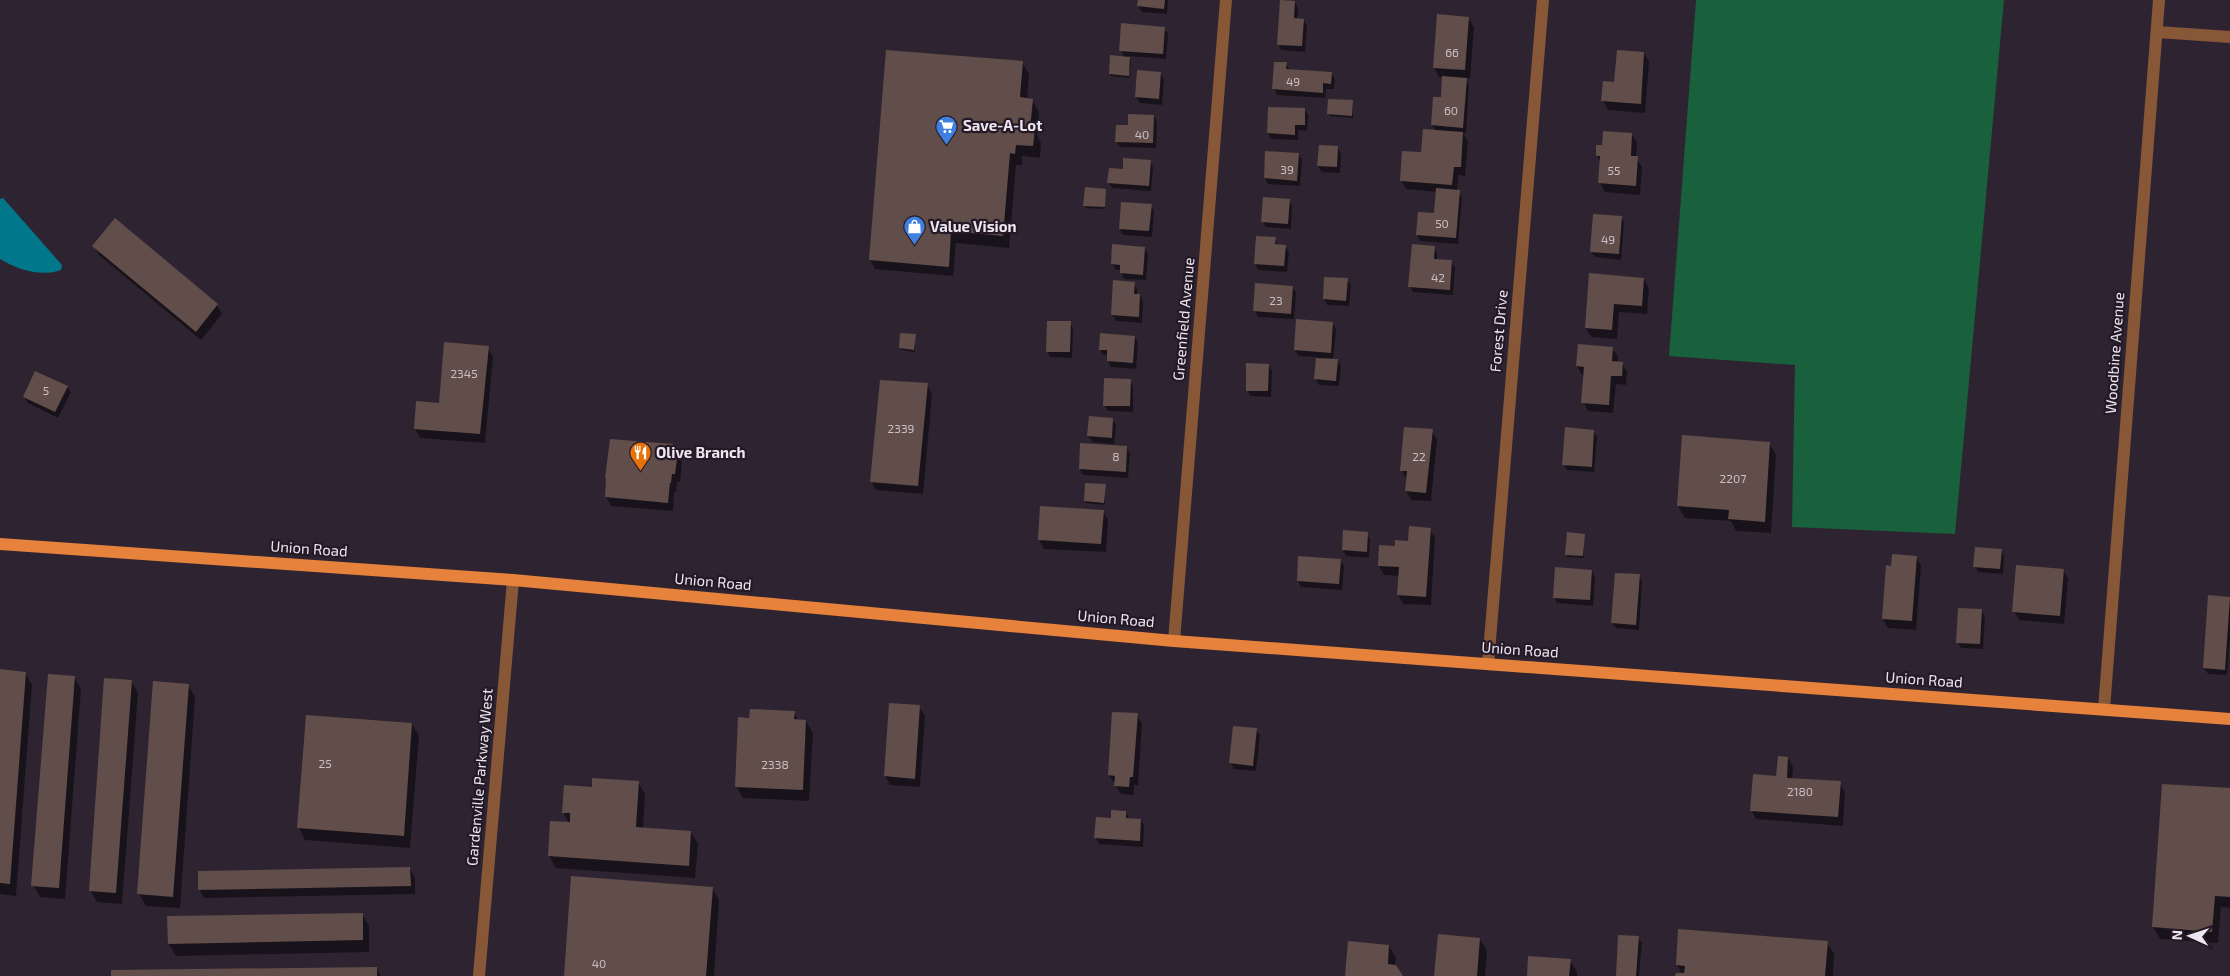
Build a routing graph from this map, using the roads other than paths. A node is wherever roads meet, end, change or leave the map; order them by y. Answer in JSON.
{"nodes":[{"id":1,"x":1226,"y":0,"type":"edge"},
{"id":2,"x":1543,"y":0,"type":"edge"},
{"id":3,"x":2159,"y":0,"type":"edge"},
{"id":4,"x":2158,"y":32,"type":"junction"},
{"id":5,"x":2230,"y":36,"type":"edge"},
{"id":6,"x":0,"y":544,"type":"edge"},
{"id":7,"x":513,"y":580,"type":"junction"},
{"id":8,"x":1174,"y":641,"type":"junction"},
{"id":9,"x":1488,"y":664,"type":"junction"},
{"id":10,"x":2104,"y":709,"type":"junction"},
{"id":11,"x":2230,"y":720,"type":"edge"},
{"id":12,"x":479,"y":976,"type":"edge"}],
"edges":[{"from":1,"to":8,"type":"street","name":"Greenfield Avenue"},
{"from":2,"to":9,"type":"street","name":"Forest Drive"},
{"from":3,"to":4,"type":"street","name":"Woodbine Avenue"},
{"from":4,"to":5,"type":"street"},
{"from":4,"to":10,"type":"street","name":"Woodbine Avenue"},
{"from":6,"to":7,"type":"main road","name":"Union Road"},
{"from":7,"to":8,"type":"main road","name":"Union Road"},
{"from":7,"to":12,"type":"street","name":"Gardenville Parkway West"},
{"from":8,"to":9,"type":"main road","name":"Union Road"},
{"from":9,"to":10,"type":"main road","name":"Union Road"},
{"from":10,"to":11,"type":"main road","name":"Union Road"}]}
